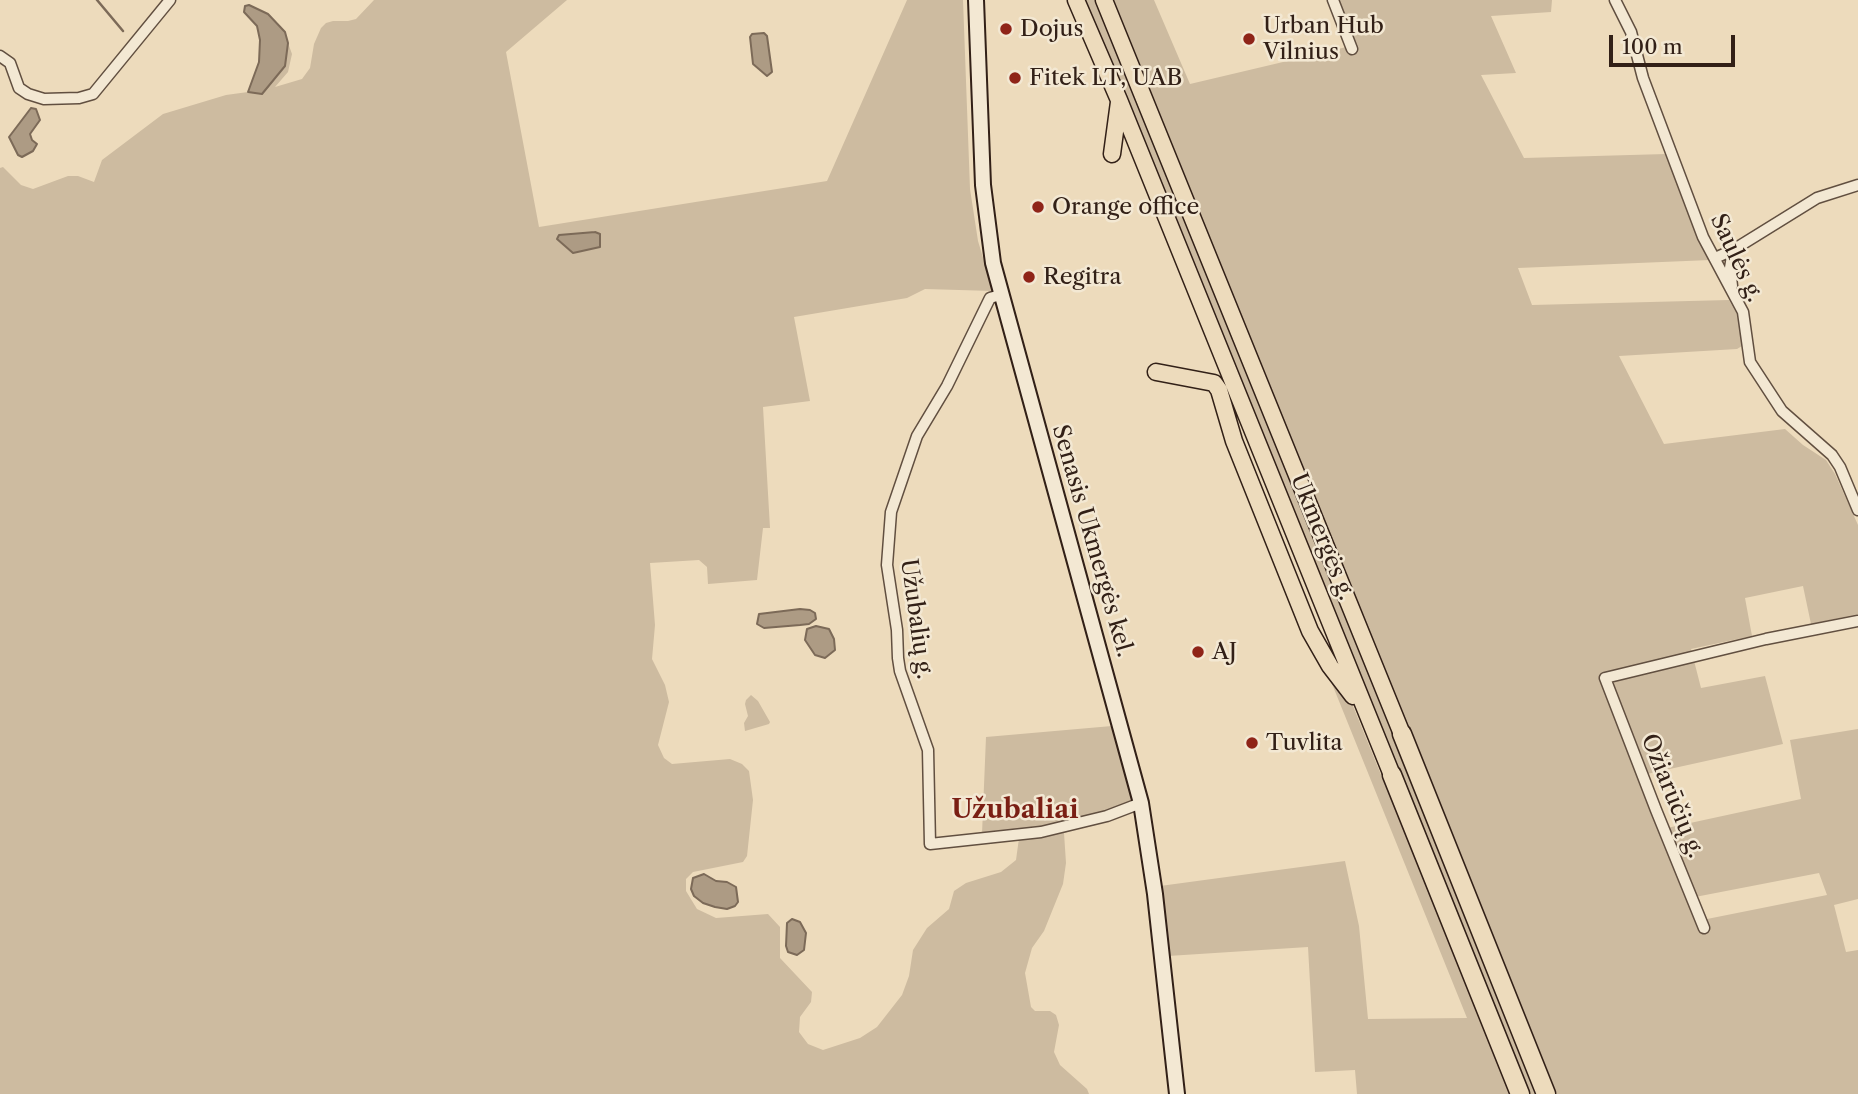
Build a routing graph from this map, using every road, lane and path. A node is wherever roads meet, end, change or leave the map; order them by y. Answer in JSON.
{"nodes":[{"id":1,"x":170,"y":0,"type":"edge"},
{"id":2,"x":976,"y":0,"type":"edge"},
{"id":3,"x":1076,"y":0,"type":"edge"},
{"id":4,"x":1104,"y":0,"type":"edge"},
{"id":5,"x":1333,"y":0,"type":"edge"},
{"id":6,"x":1615,"y":0,"type":"edge"},
{"id":7,"x":1352,"y":49,"type":"dead end"},
{"id":8,"x":0,"y":56,"type":"edge"},
{"id":9,"x":1119,"y":100,"type":"junction"},
{"id":10,"x":1112,"y":154,"type":"dead end"},
{"id":11,"x":1858,"y":185,"type":"edge"},
{"id":12,"x":1733,"y":250,"type":"junction"},
{"id":13,"x":1715,"y":258,"type":"junction"},
{"id":14,"x":1734,"y":293,"type":"junction"},
{"id":15,"x":1000,"y":295,"type":"junction"},
{"id":16,"x":1156,"y":372,"type":"dead end"},
{"id":17,"x":1858,"y":509,"type":"edge"},
{"id":18,"x":1858,"y":621,"type":"edge"},
{"id":19,"x":1402,"y":734,"type":"joint"},
{"id":20,"x":1380,"y":746,"type":"junction"},
{"id":21,"x":1392,"y":775,"type":"joint"},
{"id":22,"x":1140,"y":803,"type":"junction"},
{"id":23,"x":1704,"y":928,"type":"dead end"},
{"id":24,"x":1177,"y":1094,"type":"edge"},
{"id":25,"x":1520,"y":1094,"type":"edge"},
{"id":26,"x":1546,"y":1094,"type":"edge"}],
"edges":[{"from":1,"to":8,"type":"street"},
{"from":2,"to":15,"type":"main road","name":"Senasis Ukmergės kel."},
{"from":3,"to":9,"type":"highway","name":"Ukmergės g."},
{"from":4,"to":19,"type":"highway","name":"Ukmergės g."},
{"from":5,"to":7,"type":"street"},
{"from":6,"to":13,"type":"street","name":"Saulės g."},
{"from":9,"to":10,"type":"highway"},
{"from":9,"to":20,"type":"highway","name":"Ukmergės g."},
{"from":11,"to":12,"type":"street"},
{"from":12,"to":13,"type":"street"},
{"from":12,"to":14,"type":"street"},
{"from":13,"to":14,"type":"street","name":"Saulės g."},
{"from":14,"to":17,"type":"street","name":"Saulės g."},
{"from":15,"to":22,"type":"main road","name":"Senasis Ukmergės kel."},
{"from":15,"to":22,"type":"street","name":"Užubalių g."},
{"from":16,"to":20,"type":"highway"},
{"from":18,"to":23,"type":"street","name":"Ožiarūčių g."},
{"from":19,"to":26,"type":"highway","name":"Ukmergės g."},
{"from":20,"to":21,"type":"highway","name":"Ukmergės g."},
{"from":21,"to":25,"type":"highway","name":"Ukmergės g."},
{"from":22,"to":24,"type":"main road","name":"Senasis Ukmergės kel."}]}
